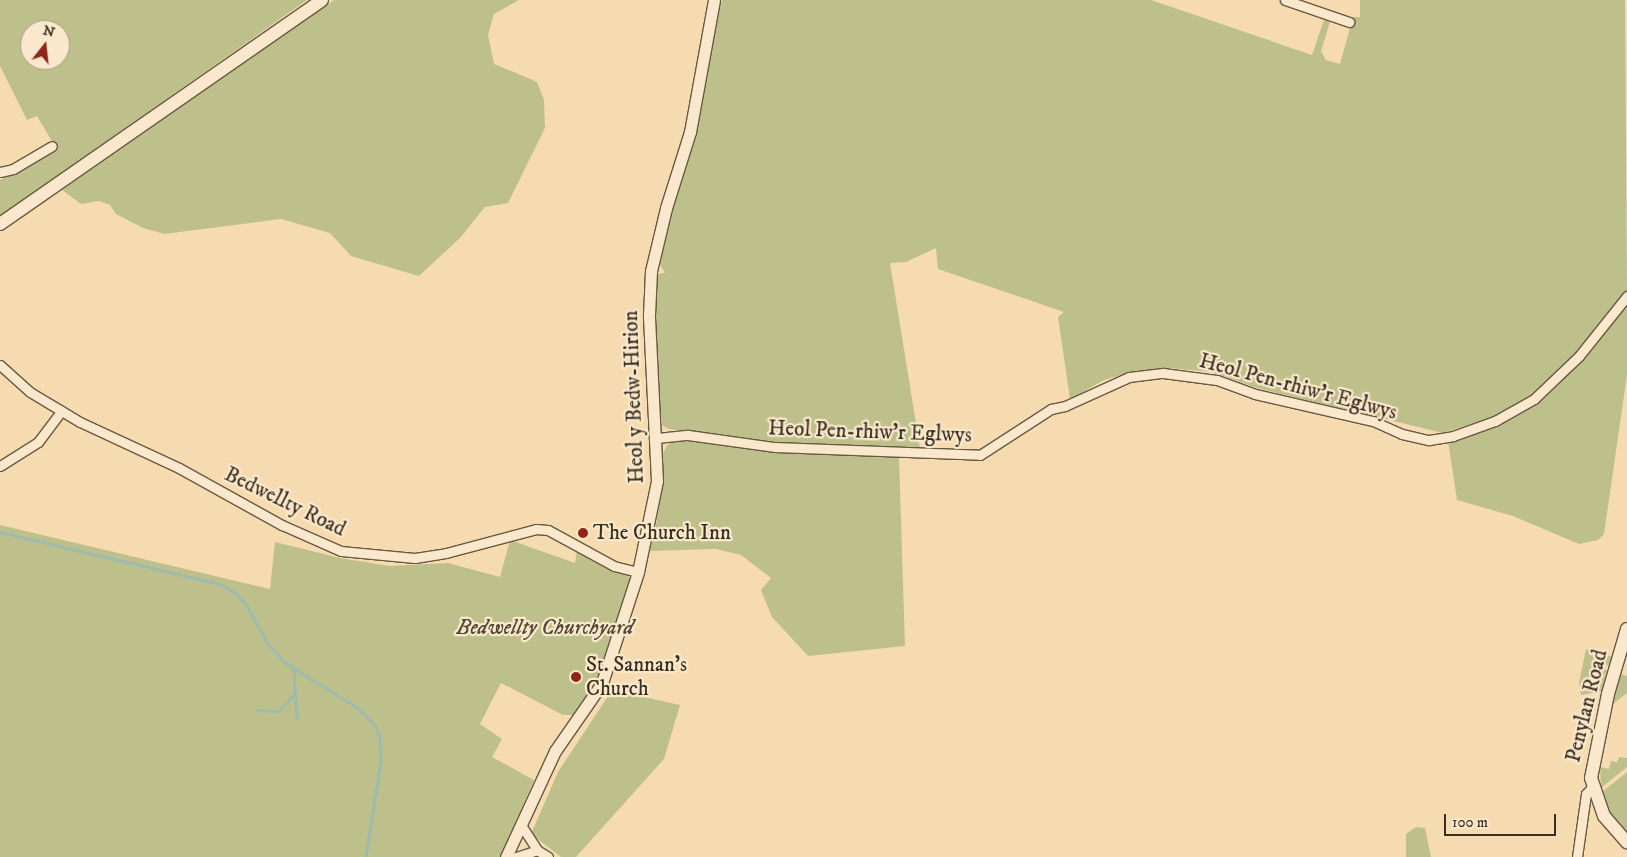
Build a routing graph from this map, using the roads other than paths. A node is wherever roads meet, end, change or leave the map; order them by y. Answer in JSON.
{"nodes":[{"id":1,"x":322,"y":0,"type":"edge"},
{"id":2,"x":714,"y":0,"type":"edge"},
{"id":3,"x":1285,"y":0,"type":"edge"},
{"id":4,"x":1348,"y":22,"type":"dead end"},
{"id":5,"x":52,"y":146,"type":"dead end"},
{"id":6,"x":0,"y":172,"type":"edge"},
{"id":7,"x":0,"y":224,"type":"edge"},
{"id":8,"x":1627,"y":296,"type":"edge"},
{"id":9,"x":0,"y":365,"type":"edge"},
{"id":10,"x":61,"y":411,"type":"junction"},
{"id":11,"x":657,"y":438,"type":"junction"},
{"id":12,"x":0,"y":466,"type":"edge"},
{"id":13,"x":638,"y":572,"type":"junction"},
{"id":14,"x":1627,"y":629,"type":"edge"},
{"id":15,"x":1593,"y":786,"type":"junction"},
{"id":16,"x":521,"y":825,"type":"junction"},
{"id":17,"x":1627,"y":842,"type":"edge"},
{"id":18,"x":537,"y":850,"type":"junction"},
{"id":19,"x":506,"y":857,"type":"edge"},
{"id":20,"x":516,"y":857,"type":"edge"},
{"id":21,"x":548,"y":857,"type":"edge"},
{"id":22,"x":1577,"y":857,"type":"edge"}],
"edges":[{"from":1,"to":7,"type":"main road"},
{"from":2,"to":11,"type":"street","name":"Heol y Bedw-Hirion"},
{"from":3,"to":4,"type":"street"},
{"from":5,"to":6,"type":"street"},
{"from":8,"to":11,"type":"street","name":"Heol Pen-rhiw'r Eglwys"},
{"from":9,"to":10,"type":"street","name":"Bedwellty Road"},
{"from":10,"to":12,"type":"street"},
{"from":10,"to":13,"type":"street","name":"Bedwellty Road"},
{"from":11,"to":13,"type":"street","name":"Heol y Bedw-Hirion"},
{"from":13,"to":16,"type":"street","name":"Heol y Bedw-Hirion"},
{"from":14,"to":15,"type":"main road","name":"Penylan Road"},
{"from":15,"to":17,"type":"main road","name":"Penylan Road"},
{"from":15,"to":22,"type":"street"},
{"from":16,"to":18,"type":"street"},
{"from":16,"to":19,"type":"street","name":"Heol y Bedw-Hirion"},
{"from":18,"to":20,"type":"street"},
{"from":18,"to":21,"type":"street"}]}
